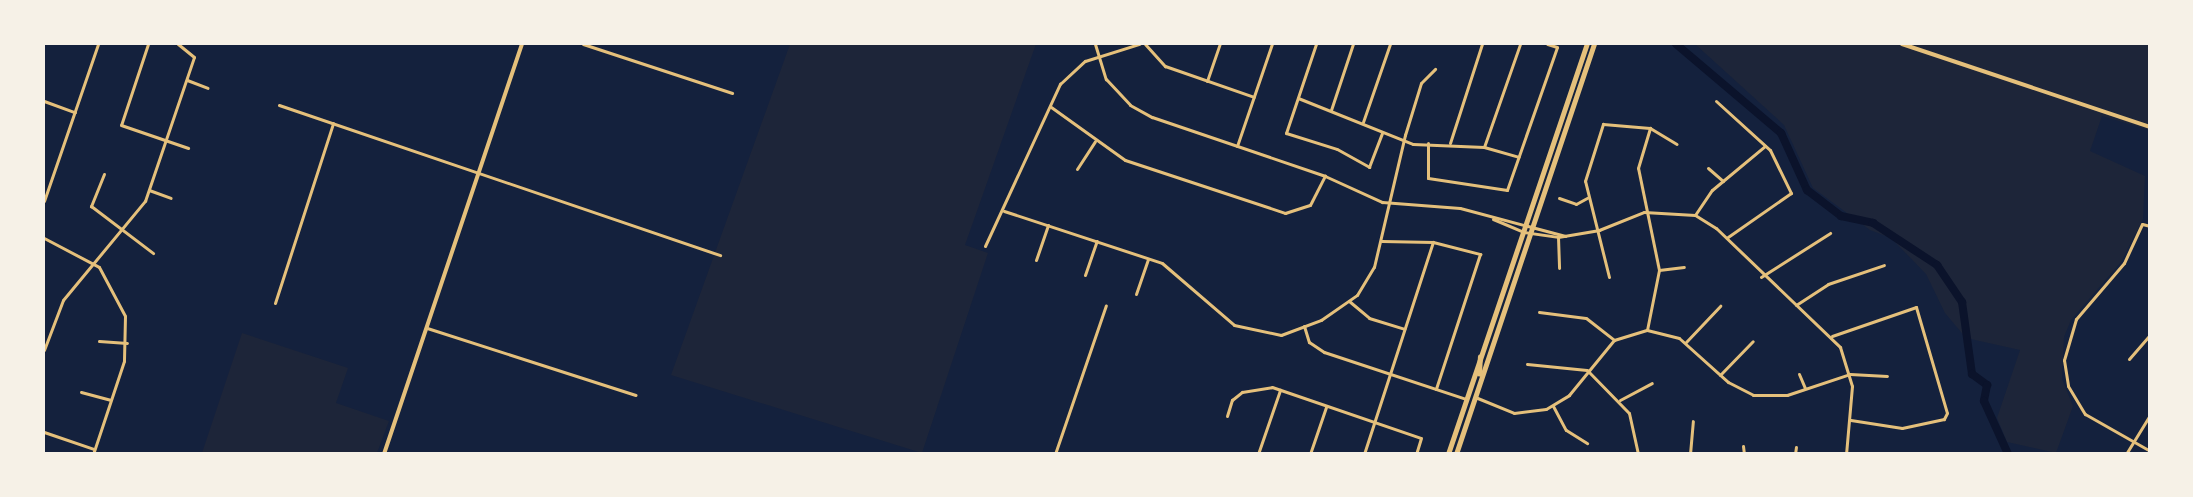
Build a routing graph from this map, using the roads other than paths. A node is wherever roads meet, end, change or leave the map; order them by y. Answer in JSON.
{"nodes":[{"id":1,"x":98,"y":44,"type":"edge"},
{"id":2,"x":148,"y":44,"type":"edge"},
{"id":3,"x":178,"y":44,"type":"edge"},
{"id":4,"x":522,"y":44,"type":"edge"},
{"id":5,"x":583,"y":44,"type":"edge"},
{"id":6,"x":1095,"y":44,"type":"edge"},
{"id":7,"x":1139,"y":44,"type":"edge"},
{"id":8,"x":1146,"y":44,"type":"edge"},
{"id":9,"x":1220,"y":44,"type":"edge"},
{"id":10,"x":1272,"y":44,"type":"edge"},
{"id":11,"x":1316,"y":44,"type":"edge"},
{"id":12,"x":1353,"y":44,"type":"edge"},
{"id":13,"x":1390,"y":44,"type":"edge"},
{"id":14,"x":1482,"y":44,"type":"edge"},
{"id":15,"x":1521,"y":44,"type":"edge"},
{"id":16,"x":1547,"y":44,"type":"edge"},
{"id":17,"x":1587,"y":44,"type":"edge"},
{"id":18,"x":1594,"y":44,"type":"edge"},
{"id":19,"x":1902,"y":44,"type":"edge"},
{"id":20,"x":1097,"y":56,"type":"junction"},
{"id":21,"x":1435,"y":69,"type":"dead end"},
{"id":22,"x":187,"y":80,"type":"junction"},
{"id":23,"x":1207,"y":81,"type":"junction"},
{"id":24,"x":208,"y":88,"type":"dead end"},
{"id":25,"x":732,"y":93,"type":"dead end"},
{"id":26,"x":1254,"y":97,"type":"junction"},
{"id":27,"x":1298,"y":98,"type":"junction"},
{"id":28,"x":44,"y":101,"type":"edge"},
{"id":29,"x":1716,"y":101,"type":"dead end"},
{"id":30,"x":279,"y":105,"type":"dead end"},
{"id":31,"x":1051,"y":108,"type":"junction"},
{"id":32,"x":1331,"y":110,"type":"junction"},
{"id":33,"x":75,"y":112,"type":"junction"},
{"id":34,"x":1363,"y":122,"type":"junction"},
{"id":35,"x":333,"y":123,"type":"junction"},
{"id":36,"x":2150,"y":127,"type":"edge"},
{"id":37,"x":1650,"y":128,"type":"junction"},
{"id":38,"x":1382,"y":133,"type":"junction"},
{"id":39,"x":166,"y":140,"type":"junction"},
{"id":40,"x":1096,"y":140,"type":"junction"},
{"id":41,"x":1404,"y":140,"type":"junction"},
{"id":42,"x":1428,"y":143,"type":"junction"},
{"id":43,"x":1450,"y":143,"type":"junction"},
{"id":44,"x":1677,"y":144,"type":"dead end"},
{"id":45,"x":1237,"y":146,"type":"junction"},
{"id":46,"x":1765,"y":146,"type":"junction"},
{"id":47,"x":1484,"y":147,"type":"junction"},
{"id":48,"x":188,"y":148,"type":"dead end"},
{"id":49,"x":1519,"y":157,"type":"junction"},
{"id":50,"x":1708,"y":168,"type":"dead end"},
{"id":51,"x":1077,"y":169,"type":"dead end"},
{"id":52,"x":104,"y":174,"type":"dead end"},
{"id":53,"x":477,"y":176,"type":"junction"},
{"id":54,"x":1325,"y":176,"type":"junction"},
{"id":55,"x":1723,"y":181,"type":"junction"},
{"id":56,"x":149,"y":190,"type":"junction"},
{"id":57,"x":171,"y":198,"type":"dead end"},
{"id":58,"x":1559,"y":198,"type":"dead end"},
{"id":59,"x":1587,"y":198,"type":"junction"},
{"id":60,"x":44,"y":201,"type":"edge"},
{"id":61,"x":1392,"y":204,"type":"junction"},
{"id":62,"x":1004,"y":211,"type":"junction"},
{"id":63,"x":1644,"y":212,"type":"junction"},
{"id":64,"x":1695,"y":215,"type":"junction"},
{"id":65,"x":1487,"y":216,"type":"junction"},
{"id":66,"x":1526,"y":224,"type":"junction"},
{"id":67,"x":1048,"y":225,"type":"junction"},
{"id":68,"x":1533,"y":225,"type":"junction"},
{"id":69,"x":2150,"y":226,"type":"edge"},
{"id":70,"x":125,"y":229,"type":"junction"},
{"id":71,"x":1599,"y":230,"type":"junction"},
{"id":72,"x":1523,"y":232,"type":"junction"},
{"id":73,"x":1530,"y":233,"type":"junction"},
{"id":74,"x":1830,"y":233,"type":"dead end"},
{"id":75,"x":1564,"y":236,"type":"junction"},
{"id":76,"x":1558,"y":237,"type":"junction"},
{"id":77,"x":1728,"y":237,"type":"junction"},
{"id":78,"x":44,"y":238,"type":"edge"},
{"id":79,"x":1382,"y":241,"type":"junction"},
{"id":80,"x":1097,"y":242,"type":"junction"},
{"id":81,"x":1432,"y":242,"type":"junction"},
{"id":82,"x":985,"y":246,"type":"dead end"},
{"id":83,"x":153,"y":253,"type":"dead end"},
{"id":84,"x":720,"y":255,"type":"dead end"},
{"id":85,"x":1148,"y":259,"type":"junction"},
{"id":86,"x":1036,"y":260,"type":"dead end"},
{"id":87,"x":94,"y":263,"type":"junction"},
{"id":88,"x":1884,"y":265,"type":"dead end"},
{"id":89,"x":1684,"y":267,"type":"dead end"},
{"id":90,"x":1559,"y":268,"type":"dead end"},
{"id":91,"x":1659,"y":270,"type":"junction"},
{"id":92,"x":1085,"y":275,"type":"dead end"},
{"id":93,"x":1609,"y":277,"type":"dead end"},
{"id":94,"x":1761,"y":277,"type":"junction"},
{"id":95,"x":1136,"y":294,"type":"dead end"},
{"id":96,"x":1349,"y":301,"type":"junction"},
{"id":97,"x":275,"y":303,"type":"dead end"},
{"id":98,"x":1106,"y":305,"type":"dead end"},
{"id":99,"x":1796,"y":305,"type":"junction"},
{"id":100,"x":1720,"y":306,"type":"dead end"},
{"id":101,"x":1539,"y":312,"type":"dead end"},
{"id":102,"x":1304,"y":326,"type":"junction"},
{"id":103,"x":427,"y":328,"type":"junction"},
{"id":104,"x":1404,"y":329,"type":"junction"},
{"id":105,"x":1647,"y":330,"type":"junction"},
{"id":106,"x":2150,"y":335,"type":"edge"},
{"id":107,"x":1832,"y":336,"type":"junction"},
{"id":108,"x":1614,"y":340,"type":"junction"},
{"id":109,"x":99,"y":341,"type":"dead end"},
{"id":110,"x":1753,"y":341,"type":"dead end"},
{"id":111,"x":1686,"y":342,"type":"junction"},
{"id":112,"x":127,"y":343,"type":"junction"},
{"id":113,"x":44,"y":350,"type":"edge"},
{"id":114,"x":1480,"y":357,"type":"junction"},
{"id":115,"x":2129,"y":359,"type":"dead end"},
{"id":116,"x":1527,"y":363,"type":"dead end"},
{"id":117,"x":1587,"y":370,"type":"junction"},
{"id":118,"x":1390,"y":373,"type":"junction"},
{"id":119,"x":1799,"y":374,"type":"dead end"},
{"id":120,"x":1850,"y":374,"type":"junction"},
{"id":121,"x":1720,"y":375,"type":"junction"},
{"id":122,"x":1887,"y":376,"type":"dead end"},
{"id":123,"x":1652,"y":383,"type":"dead end"},
{"id":124,"x":1436,"y":388,"type":"junction"},
{"id":125,"x":1805,"y":388,"type":"junction"},
{"id":126,"x":1280,"y":389,"type":"junction"},
{"id":127,"x":81,"y":392,"type":"dead end"},
{"id":128,"x":636,"y":395,"type":"dead end"},
{"id":129,"x":1474,"y":397,"type":"junction"},
{"id":130,"x":1466,"y":399,"type":"junction"},
{"id":131,"x":110,"y":400,"type":"junction"},
{"id":132,"x":1620,"y":400,"type":"junction"},
{"id":133,"x":1553,"y":406,"type":"junction"},
{"id":134,"x":1326,"y":407,"type":"junction"},
{"id":135,"x":2150,"y":415,"type":"edge"},
{"id":136,"x":1227,"y":417,"type":"dead end"},
{"id":137,"x":1851,"y":420,"type":"junction"},
{"id":138,"x":1375,"y":422,"type":"junction"},
{"id":139,"x":1693,"y":422,"type":"dead end"},
{"id":140,"x":44,"y":432,"type":"edge"},
{"id":141,"x":1587,"y":443,"type":"dead end"},
{"id":142,"x":2132,"y":443,"type":"junction"},
{"id":143,"x":1743,"y":446,"type":"dead end"},
{"id":144,"x":1796,"y":447,"type":"dead end"},
{"id":145,"x":93,"y":451,"type":"edge"},
{"id":146,"x":2150,"y":452,"type":"edge"},
{"id":147,"x":384,"y":453,"type":"edge"},
{"id":148,"x":1056,"y":453,"type":"edge"},
{"id":149,"x":1258,"y":453,"type":"edge"},
{"id":150,"x":1310,"y":453,"type":"edge"},
{"id":151,"x":1364,"y":453,"type":"edge"},
{"id":152,"x":1416,"y":453,"type":"edge"},
{"id":153,"x":1448,"y":453,"type":"edge"},
{"id":154,"x":1456,"y":453,"type":"edge"},
{"id":155,"x":1638,"y":453,"type":"edge"},
{"id":156,"x":1690,"y":453,"type":"edge"},
{"id":157,"x":1743,"y":453,"type":"edge"},
{"id":158,"x":1795,"y":453,"type":"edge"},
{"id":159,"x":1846,"y":453,"type":"edge"},
{"id":160,"x":2126,"y":453,"type":"edge"}],
"edges":[{"from":1,"to":33,"type":"street"},
{"from":2,"to":39,"type":"street"},
{"from":3,"to":22,"type":"street"},
{"from":4,"to":53,"type":"main road"},
{"from":5,"to":25,"type":"street"},
{"from":6,"to":20,"type":"street"},
{"from":7,"to":20,"type":"street"},
{"from":8,"to":23,"type":"street"},
{"from":9,"to":23,"type":"street"},
{"from":10,"to":26,"type":"street"},
{"from":11,"to":27,"type":"street"},
{"from":12,"to":32,"type":"street"},
{"from":13,"to":34,"type":"street"},
{"from":14,"to":43,"type":"street"},
{"from":15,"to":47,"type":"street"},
{"from":16,"to":49,"type":"street"},
{"from":17,"to":66,"type":"main road"},
{"from":18,"to":68,"type":"main road"},
{"from":19,"to":36,"type":"main road"},
{"from":20,"to":31,"type":"street"},
{"from":20,"to":45,"type":"street"},
{"from":21,"to":41,"type":"street"},
{"from":22,"to":24,"type":"street"},
{"from":22,"to":39,"type":"street"},
{"from":23,"to":26,"type":"street"},
{"from":26,"to":45,"type":"street"},
{"from":27,"to":32,"type":"street"},
{"from":27,"to":38,"type":"street"},
{"from":28,"to":33,"type":"street"},
{"from":29,"to":46,"type":"street"},
{"from":30,"to":35,"type":"street"},
{"from":31,"to":40,"type":"street"},
{"from":31,"to":62,"type":"street"},
{"from":32,"to":34,"type":"street"},
{"from":33,"to":60,"type":"street"},
{"from":34,"to":38,"type":"street"},
{"from":35,"to":53,"type":"street"},
{"from":35,"to":97,"type":"street"},
{"from":37,"to":44,"type":"street"},
{"from":37,"to":59,"type":"street"},
{"from":37,"to":63,"type":"street"},
{"from":38,"to":41,"type":"street"},
{"from":39,"to":48,"type":"street"},
{"from":39,"to":56,"type":"street"},
{"from":40,"to":51,"type":"street"},
{"from":40,"to":54,"type":"street"},
{"from":41,"to":42,"type":"street"},
{"from":41,"to":61,"type":"street"},
{"from":42,"to":43,"type":"street"},
{"from":42,"to":49,"type":"street"},
{"from":43,"to":47,"type":"street"},
{"from":45,"to":54,"type":"street"},
{"from":46,"to":55,"type":"street"},
{"from":46,"to":77,"type":"street"},
{"from":47,"to":49,"type":"street"},
{"from":50,"to":55,"type":"street"},
{"from":52,"to":70,"type":"street"},
{"from":53,"to":84,"type":"street"},
{"from":53,"to":103,"type":"main road"},
{"from":54,"to":61,"type":"street"},
{"from":55,"to":64,"type":"street"},
{"from":56,"to":57,"type":"street"},
{"from":56,"to":70,"type":"street"},
{"from":58,"to":59,"type":"street"},
{"from":59,"to":71,"type":"street"},
{"from":61,"to":65,"type":"street"},
{"from":61,"to":79,"type":"street"},
{"from":62,"to":67,"type":"street"},
{"from":62,"to":82,"type":"street"},
{"from":63,"to":64,"type":"street"},
{"from":63,"to":71,"type":"street"},
{"from":63,"to":91,"type":"street"},
{"from":64,"to":77,"type":"street"},
{"from":65,"to":66,"type":"street"},
{"from":65,"to":72,"type":"street"},
{"from":66,"to":68,"type":"street"},
{"from":66,"to":72,"type":"main road"},
{"from":67,"to":80,"type":"street"},
{"from":67,"to":86,"type":"street"},
{"from":68,"to":73,"type":"main road"},
{"from":68,"to":75,"type":"street"},
{"from":69,"to":142,"type":"street"},
{"from":70,"to":83,"type":"street"},
{"from":70,"to":87,"type":"street"},
{"from":71,"to":75,"type":"street"},
{"from":71,"to":93,"type":"street"},
{"from":72,"to":73,"type":"street"},
{"from":72,"to":114,"type":"main road"},
{"from":73,"to":76,"type":"street"},
{"from":73,"to":129,"type":"main road"},
{"from":74,"to":94,"type":"street"},
{"from":75,"to":76,"type":"street"},
{"from":76,"to":90,"type":"street"},
{"from":77,"to":94,"type":"street"},
{"from":78,"to":87,"type":"street"},
{"from":79,"to":81,"type":"street"},
{"from":79,"to":96,"type":"street"},
{"from":80,"to":85,"type":"street"},
{"from":80,"to":92,"type":"street"},
{"from":81,"to":104,"type":"street"},
{"from":81,"to":124,"type":"street"},
{"from":85,"to":95,"type":"street"},
{"from":85,"to":102,"type":"street"},
{"from":87,"to":112,"type":"street"},
{"from":87,"to":113,"type":"street"},
{"from":88,"to":99,"type":"street"},
{"from":89,"to":91,"type":"street"},
{"from":91,"to":105,"type":"street"},
{"from":94,"to":99,"type":"street"},
{"from":96,"to":102,"type":"street"},
{"from":96,"to":104,"type":"street"},
{"from":98,"to":148,"type":"street"},
{"from":99,"to":107,"type":"street"},
{"from":100,"to":111,"type":"street"},
{"from":101,"to":108,"type":"street"},
{"from":102,"to":118,"type":"street"},
{"from":103,"to":128,"type":"street"},
{"from":103,"to":147,"type":"main road"},
{"from":104,"to":118,"type":"street"},
{"from":105,"to":108,"type":"street"},
{"from":105,"to":111,"type":"street"},
{"from":106,"to":115,"type":"street"},
{"from":107,"to":120,"type":"street"},
{"from":107,"to":137,"type":"street"},
{"from":108,"to":117,"type":"street"},
{"from":109,"to":112,"type":"street"},
{"from":110,"to":121,"type":"street"},
{"from":111,"to":121,"type":"street"},
{"from":112,"to":131,"type":"street"},
{"from":114,"to":129,"type":"main road"},
{"from":114,"to":130,"type":"main road"},
{"from":116,"to":117,"type":"street"},
{"from":117,"to":132,"type":"street"},
{"from":117,"to":133,"type":"street"},
{"from":118,"to":124,"type":"street"},
{"from":118,"to":138,"type":"street"},
{"from":119,"to":125,"type":"street"},
{"from":120,"to":122,"type":"street"},
{"from":120,"to":125,"type":"street"},
{"from":120,"to":137,"type":"street"},
{"from":121,"to":125,"type":"street"},
{"from":123,"to":132,"type":"street"},
{"from":124,"to":130,"type":"street"},
{"from":126,"to":134,"type":"street"},
{"from":126,"to":136,"type":"street"},
{"from":126,"to":149,"type":"street"},
{"from":127,"to":131,"type":"street"},
{"from":129,"to":133,"type":"street"},
{"from":129,"to":154,"type":"main road"},
{"from":130,"to":153,"type":"main road"},
{"from":131,"to":145,"type":"street"},
{"from":132,"to":155,"type":"street"},
{"from":133,"to":141,"type":"street"},
{"from":134,"to":138,"type":"street"},
{"from":134,"to":150,"type":"street"},
{"from":135,"to":142,"type":"street"},
{"from":137,"to":159,"type":"street"},
{"from":138,"to":151,"type":"street"},
{"from":138,"to":152,"type":"street"},
{"from":139,"to":156,"type":"street"},
{"from":140,"to":145,"type":"street"},
{"from":142,"to":146,"type":"street"},
{"from":142,"to":160,"type":"street"},
{"from":143,"to":157,"type":"street"},
{"from":144,"to":158,"type":"street"}]}
